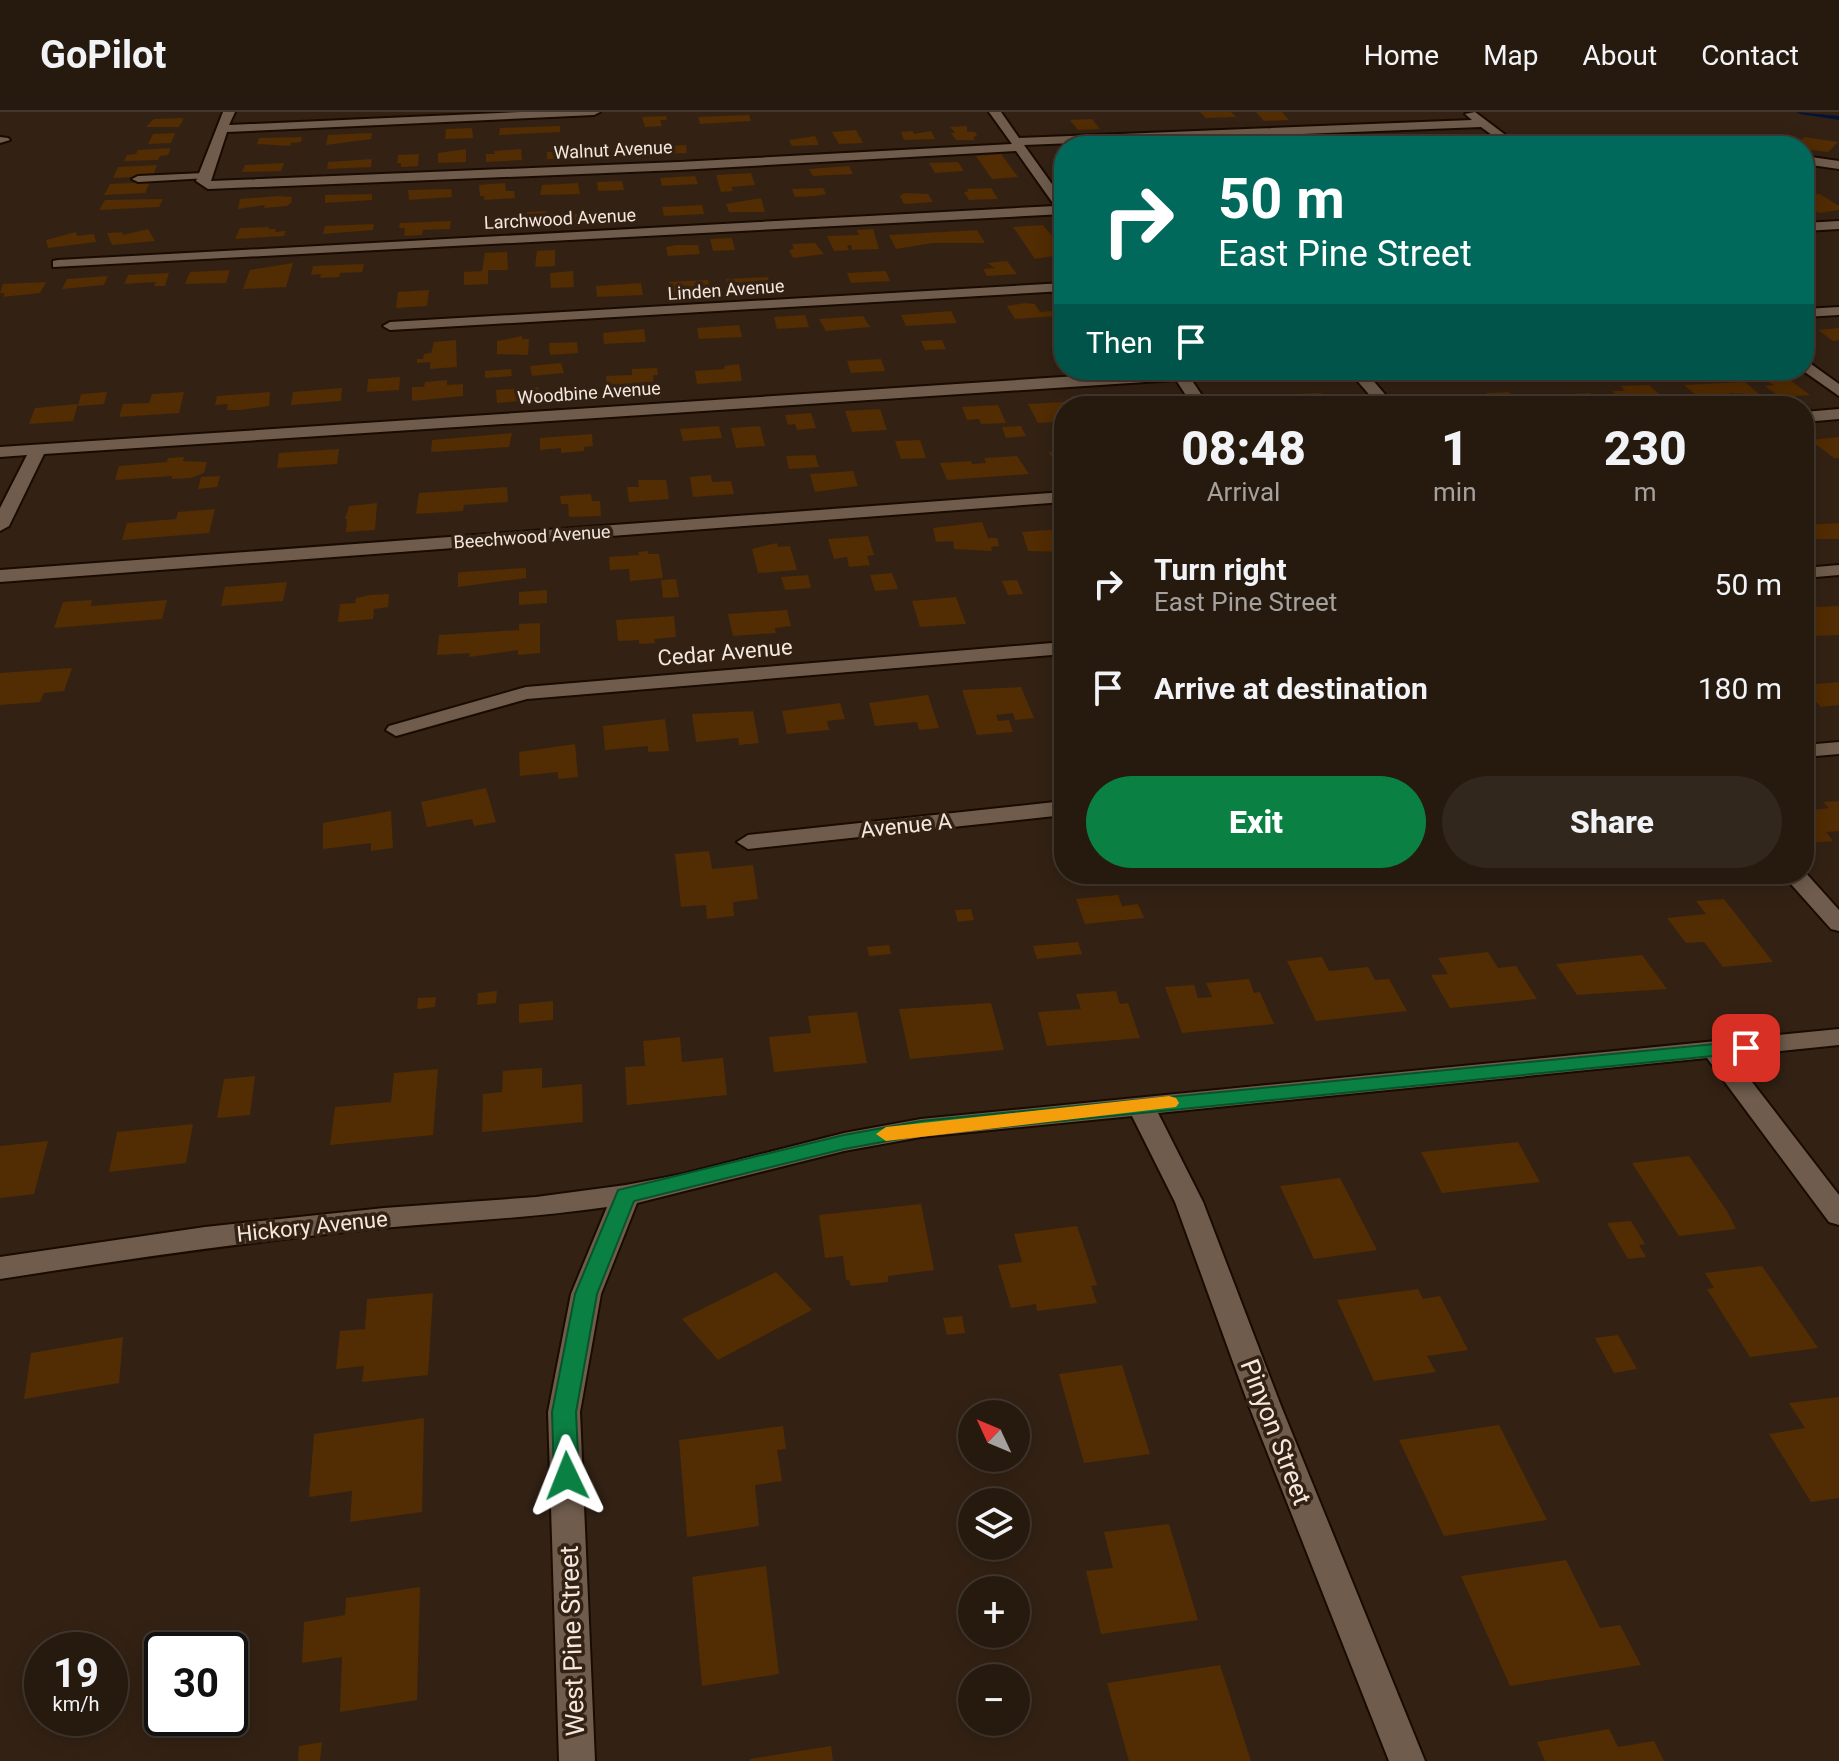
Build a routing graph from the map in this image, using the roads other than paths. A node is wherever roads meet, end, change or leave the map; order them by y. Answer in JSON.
{"nodes":[{"id":1,"x":229,"y":112,"type":"edge"},
{"id":2,"x":594,"y":112,"type":"edge"},
{"id":3,"x":995,"y":112,"type":"edge"},
{"id":4,"x":1468,"y":112,"type":"edge"},
{"id":5,"x":1484,"y":123,"type":"junction"},
{"id":6,"x":223,"y":129,"type":"junction"},
{"id":7,"x":1196,"y":136,"type":"edge"},
{"id":8,"x":1501,"y":136,"type":"edge"},
{"id":9,"x":1054,"y":142,"type":"edge"},
{"id":10,"x":1018,"y":144,"type":"junction"},
{"id":11,"x":1814,"y":161,"type":"edge"},
{"id":12,"x":1839,"y":165,"type":"edge"},
{"id":13,"x":138,"y":179,"type":"dead end"},
{"id":14,"x":206,"y":180,"type":"junction"},
{"id":15,"x":1054,"y":196,"type":"edge"},
{"id":16,"x":1054,"y":211,"type":"edge"},
{"id":17,"x":1839,"y":225,"type":"edge"},
{"id":18,"x":1814,"y":226,"type":"edge"},
{"id":19,"x":58,"y":264,"type":"dead end"},
{"id":20,"x":1054,"y":288,"type":"edge"},
{"id":21,"x":1839,"y":311,"type":"edge"},
{"id":22,"x":1814,"y":312,"type":"edge"},
{"id":23,"x":390,"y":326,"type":"dead end"},
{"id":24,"x":1814,"y":372,"type":"edge"},
{"id":25,"x":1060,"y":380,"type":"edge"},
{"id":26,"x":1365,"y":380,"type":"edge"},
{"id":27,"x":1839,"y":391,"type":"edge"},
{"id":28,"x":1378,"y":396,"type":"edge"},
{"id":29,"x":1839,"y":414,"type":"edge"},
{"id":30,"x":1814,"y":416,"type":"edge"},
{"id":31,"x":38,"y":449,"type":"junction"},
{"id":32,"x":0,"y":452,"type":"edge"},
{"id":33,"x":1054,"y":498,"type":"edge"},
{"id":34,"x":0,"y":526,"type":"edge"},
{"id":35,"x":1839,"y":570,"type":"edge"},
{"id":36,"x":1814,"y":572,"type":"edge"},
{"id":37,"x":0,"y":576,"type":"edge"},
{"id":38,"x":1054,"y":649,"type":"edge"},
{"id":39,"x":396,"y":730,"type":"dead end"},
{"id":40,"x":1839,"y":748,"type":"edge"},
{"id":41,"x":1814,"y":750,"type":"edge"},
{"id":42,"x":1054,"y":809,"type":"edge"},
{"id":43,"x":748,"y":842,"type":"dead end"},
{"id":44,"x":1803,"y":884,"type":"edge"},
{"id":45,"x":1839,"y":924,"type":"edge"},
{"id":46,"x":1839,"y":1037,"type":"edge"},
{"id":47,"x":1715,"y":1051,"type":"junction"},
{"id":48,"x":1140,"y":1105,"type":"junction"},
{"id":49,"x":626,"y":1195,"type":"junction"},
{"id":50,"x":1839,"y":1215,"type":"edge"},
{"id":51,"x":0,"y":1268,"type":"edge"},
{"id":52,"x":577,"y":1761,"type":"edge"},
{"id":53,"x":1407,"y":1761,"type":"edge"}],
"edges":[{"from":1,"to":6,"type":"street"},
{"from":2,"to":6,"type":"street"},
{"from":3,"to":10,"type":"street"},
{"from":4,"to":5,"type":"street"},
{"from":5,"to":7,"type":"street","name":"Walnut Avenue"},
{"from":5,"to":8,"type":"street"},
{"from":6,"to":14,"type":"street"},
{"from":9,"to":10,"type":"street","name":"Walnut Avenue"},
{"from":10,"to":14,"type":"street","name":"Walnut Avenue"},
{"from":10,"to":15,"type":"street"},
{"from":11,"to":12,"type":"street"},
{"from":13,"to":14,"type":"lane"},
{"from":16,"to":19,"type":"street","name":"Larchwood Avenue"},
{"from":17,"to":18,"type":"street"},
{"from":20,"to":23,"type":"street","name":"Linden Avenue"},
{"from":21,"to":22,"type":"street"},
{"from":24,"to":27,"type":"street"},
{"from":25,"to":31,"type":"street","name":"Woodbine Avenue"},
{"from":26,"to":28,"type":"street"},
{"from":29,"to":30,"type":"street"},
{"from":31,"to":32,"type":"street","name":"Woodbine Avenue"},
{"from":31,"to":34,"type":"street"},
{"from":33,"to":37,"type":"street","name":"Beechwood Avenue"},
{"from":35,"to":36,"type":"street"},
{"from":38,"to":39,"type":"street","name":"Cedar Avenue"},
{"from":40,"to":41,"type":"street"},
{"from":42,"to":43,"type":"street","name":"Avenue A"},
{"from":44,"to":45,"type":"street"},
{"from":46,"to":47,"type":"street","name":"Hickory Avenue"},
{"from":47,"to":48,"type":"street","name":"Hickory Avenue"},
{"from":47,"to":50,"type":"street"},
{"from":48,"to":49,"type":"street","name":"Hickory Avenue"},
{"from":48,"to":53,"type":"street","name":"Pinyon Street"},
{"from":49,"to":51,"type":"street","name":"Hickory Avenue"},
{"from":49,"to":52,"type":"street","name":"West Pine Street"}]}
